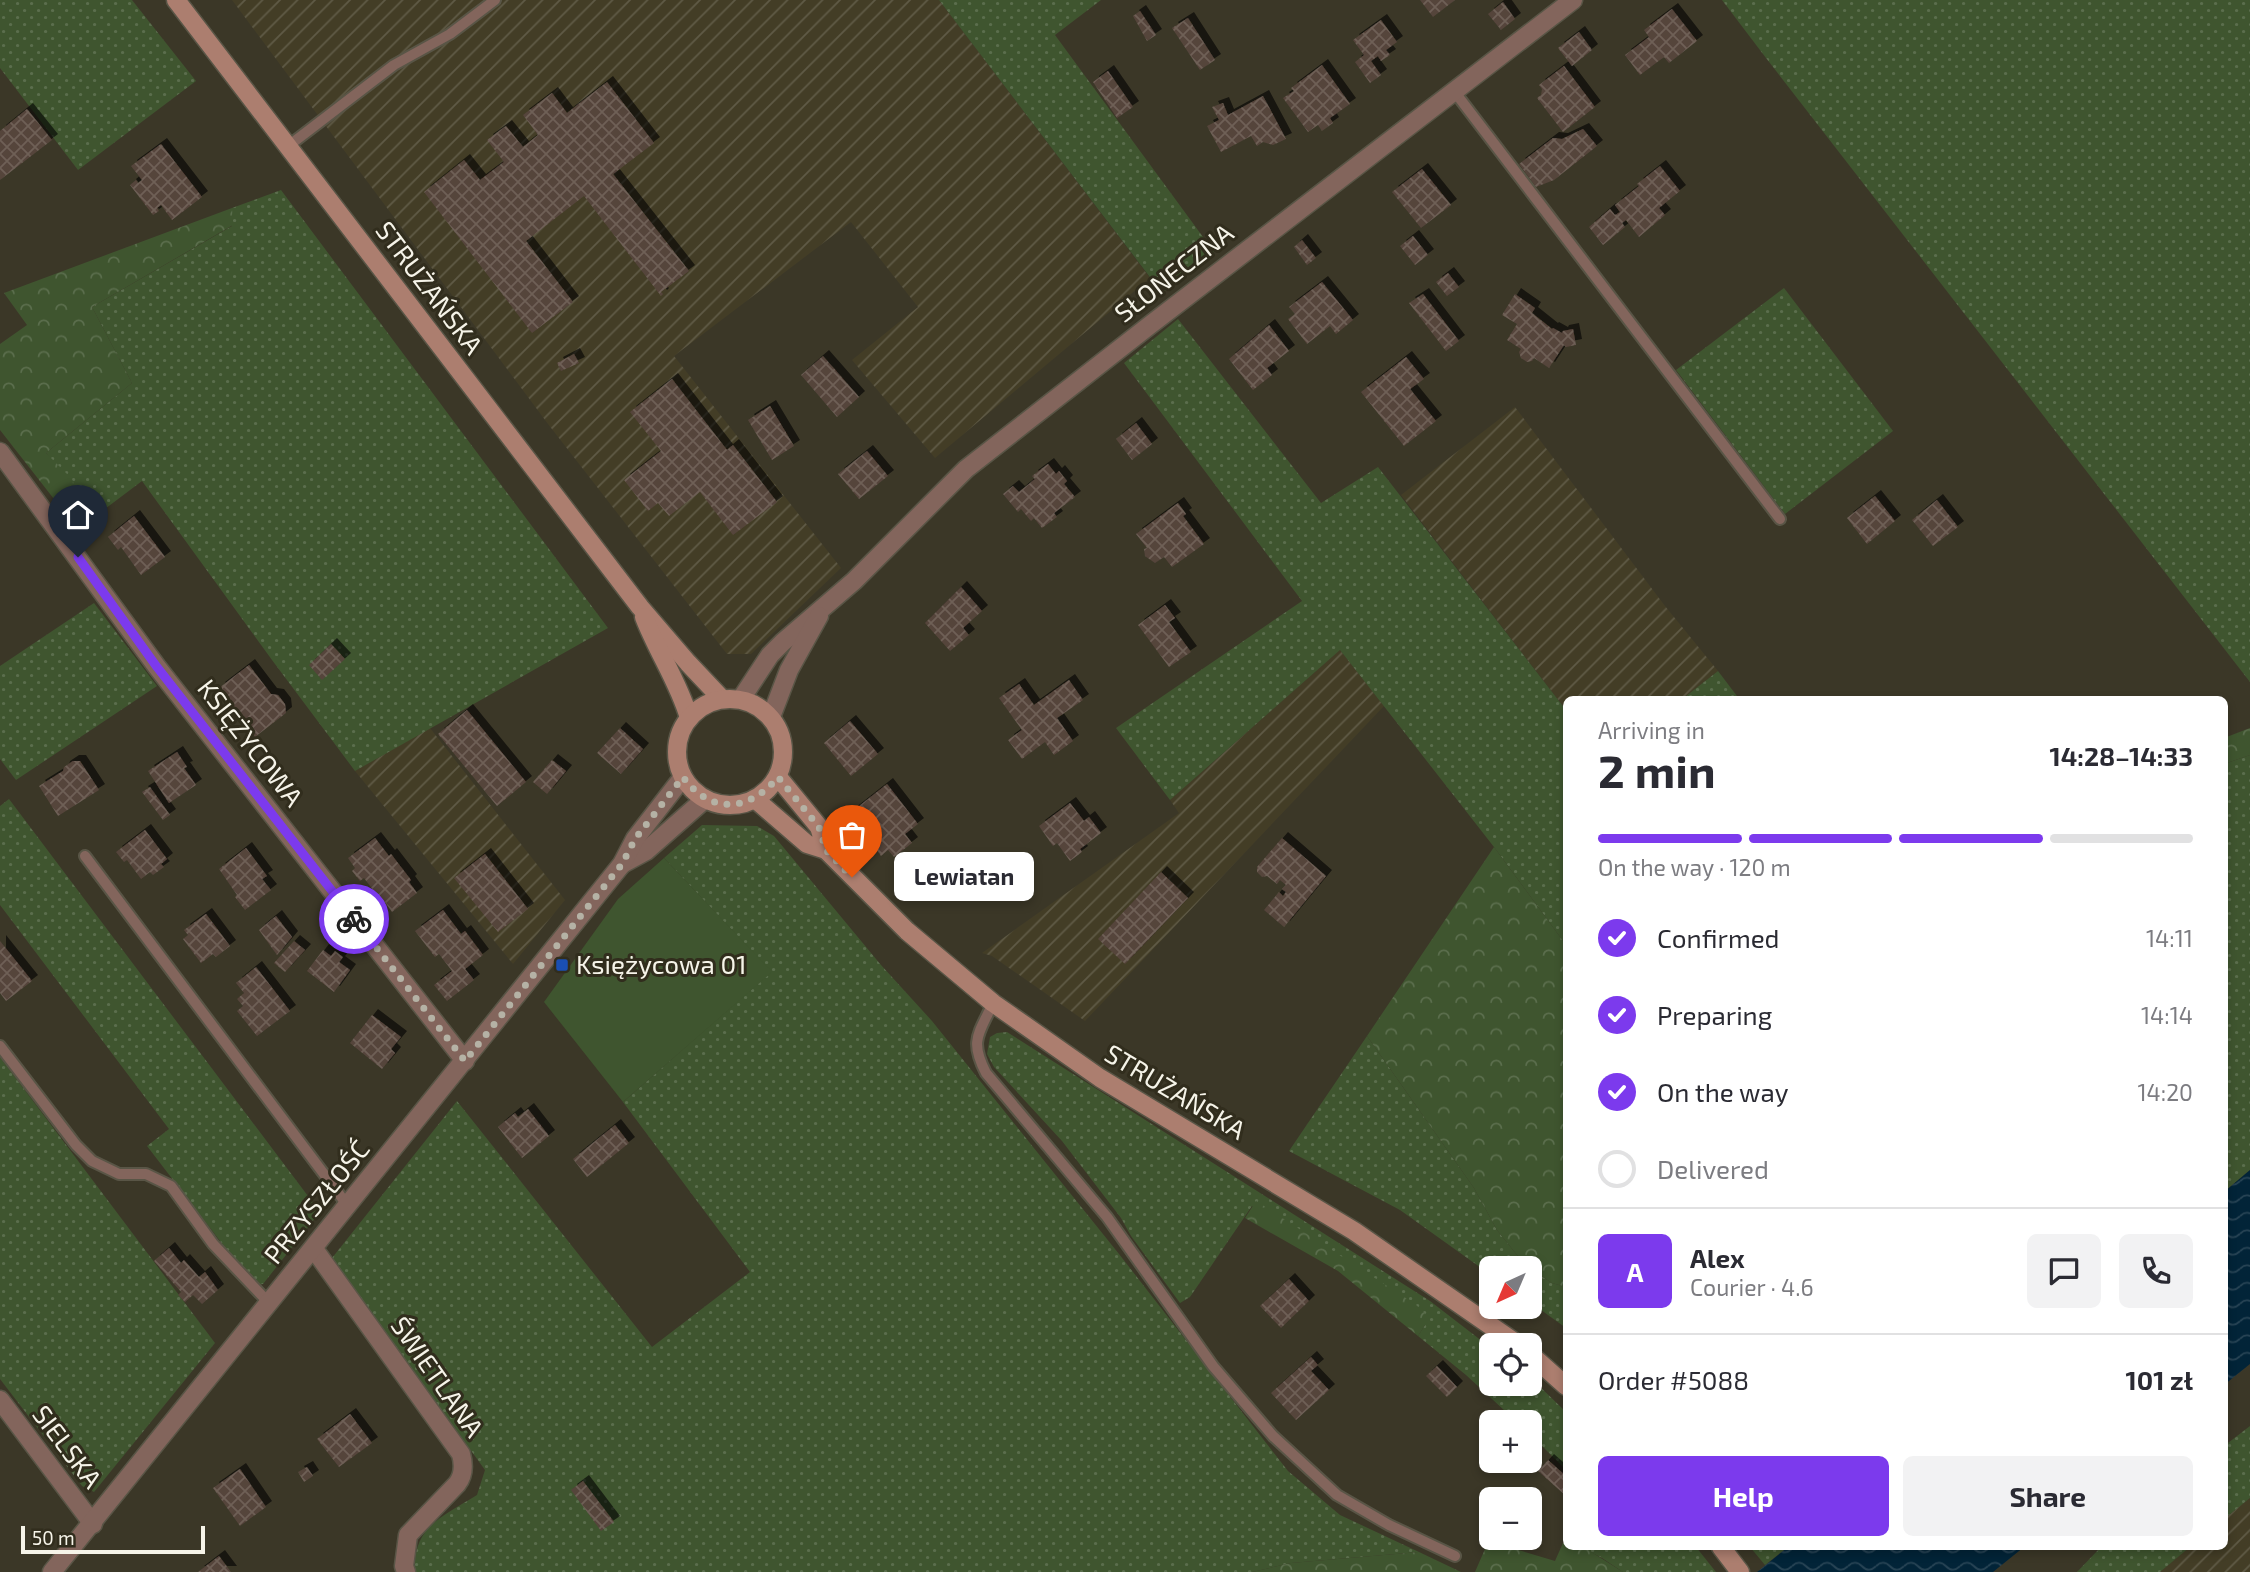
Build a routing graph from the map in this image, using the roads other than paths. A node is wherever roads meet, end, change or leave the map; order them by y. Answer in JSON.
{"nodes":[{"id":1,"x":176,"y":0,"type":"edge"},
{"id":2,"x":495,"y":0,"type":"edge"},
{"id":3,"x":1573,"y":0,"type":"edge"},
{"id":4,"x":1454,"y":91,"type":"junction"},
{"id":5,"x":287,"y":147,"type":"junction"},
{"id":6,"x":0,"y":452,"type":"edge"},
{"id":7,"x":1780,"y":519,"type":"dead end"},
{"id":8,"x":640,"y":607,"type":"junction"},
{"id":9,"x":824,"y":607,"type":"junction"},
{"id":10,"x":722,"y":699,"type":"junction"},
{"id":11,"x":741,"y":699,"type":"junction"},
{"id":12,"x":771,"y":717,"type":"junction"},
{"id":13,"x":689,"y":718,"type":"junction"},
{"id":14,"x":683,"y":777,"type":"junction"},
{"id":15,"x":778,"y":777,"type":"junction"},
{"id":16,"x":705,"y":799,"type":"junction"},
{"id":17,"x":755,"y":799,"type":"junction"},
{"id":18,"x":826,"y":850,"type":"junction"},
{"id":19,"x":85,"y":856,"type":"dead end"},
{"id":20,"x":622,"y":864,"type":"junction"},
{"id":21,"x":993,"y":1003,"type":"junction"},
{"id":22,"x":0,"y":1046,"type":"edge"},
{"id":23,"x":465,"y":1061,"type":"junction"},
{"id":24,"x":348,"y":1206,"type":"junction"},
{"id":25,"x":314,"y":1249,"type":"junction"},
{"id":26,"x":270,"y":1304,"type":"junction"},
{"id":27,"x":1502,"y":1333,"type":"edge"},
{"id":28,"x":1542,"y":1365,"type":"edge"},
{"id":29,"x":1563,"y":1383,"type":"edge"},
{"id":30,"x":0,"y":1400,"type":"edge"},
{"id":31,"x":93,"y":1524,"type":"junction"},
{"id":32,"x":1723,"y":1550,"type":"edge"},
{"id":33,"x":1455,"y":1556,"type":"dead end"},
{"id":34,"x":52,"y":1572,"type":"edge"},
{"id":35,"x":406,"y":1572,"type":"edge"},
{"id":36,"x":1740,"y":1572,"type":"edge"}],
"edges":[{"from":1,"to":5,"type":"main road","name":"STRUŻAŃSKA"},
{"from":2,"to":5,"type":"lane"},
{"from":3,"to":4,"type":"street","name":"SŁONECZNA"},
{"from":4,"to":7,"type":"lane"},
{"from":4,"to":9,"type":"street","name":"SŁONECZNA"},
{"from":5,"to":8,"type":"main road","name":"STRUŻAŃSKA"},
{"from":6,"to":23,"type":"street","name":"KSIĘŻYCOWA"},
{"from":8,"to":10,"type":"main road","name":"STRUŻAŃSKA"},
{"from":8,"to":13,"type":"main road","name":"STRUŻAŃSKA"},
{"from":9,"to":11,"type":"street","name":"SŁONECZNA"},
{"from":9,"to":12,"type":"street","name":"SŁONECZNA"},
{"from":10,"to":11,"type":"main road"},
{"from":10,"to":13,"type":"main road"},
{"from":11,"to":12,"type":"main road"},
{"from":12,"to":15,"type":"main road"},
{"from":13,"to":14,"type":"main road"},
{"from":14,"to":16,"type":"main road"},
{"from":14,"to":20,"type":"street","name":"PRZYSZŁOŚĆ"},
{"from":15,"to":17,"type":"main road"},
{"from":15,"to":18,"type":"main road","name":"STRUŻAŃSKA"},
{"from":16,"to":17,"type":"main road"},
{"from":16,"to":20,"type":"street","name":"PRZYSZŁOŚĆ"},
{"from":17,"to":18,"type":"main road","name":"STRUŻAŃSKA"},
{"from":18,"to":21,"type":"main road","name":"STRUŻAŃSKA"},
{"from":19,"to":24,"type":"lane"},
{"from":20,"to":23,"type":"street","name":"PRZYSZŁOŚĆ"},
{"from":21,"to":27,"type":"main road","name":"STRUŻAŃSKA"},
{"from":21,"to":33,"type":"lane"},
{"from":22,"to":26,"type":"lane"},
{"from":23,"to":24,"type":"street","name":"PRZYSZŁOŚĆ"},
{"from":24,"to":25,"type":"street","name":"PRZYSZŁOŚĆ"},
{"from":25,"to":26,"type":"street","name":"PRZYSZŁOŚĆ"},
{"from":25,"to":35,"type":"street","name":"ŚWIETLANA"},
{"from":26,"to":31,"type":"street","name":"PRZYSZŁOŚĆ"},
{"from":28,"to":29,"type":"main road"},
{"from":30,"to":31,"type":"street","name":"SIELSKA"},
{"from":31,"to":34,"type":"street","name":"PRZYSZŁOŚĆ"},
{"from":32,"to":36,"type":"main road"}]}
